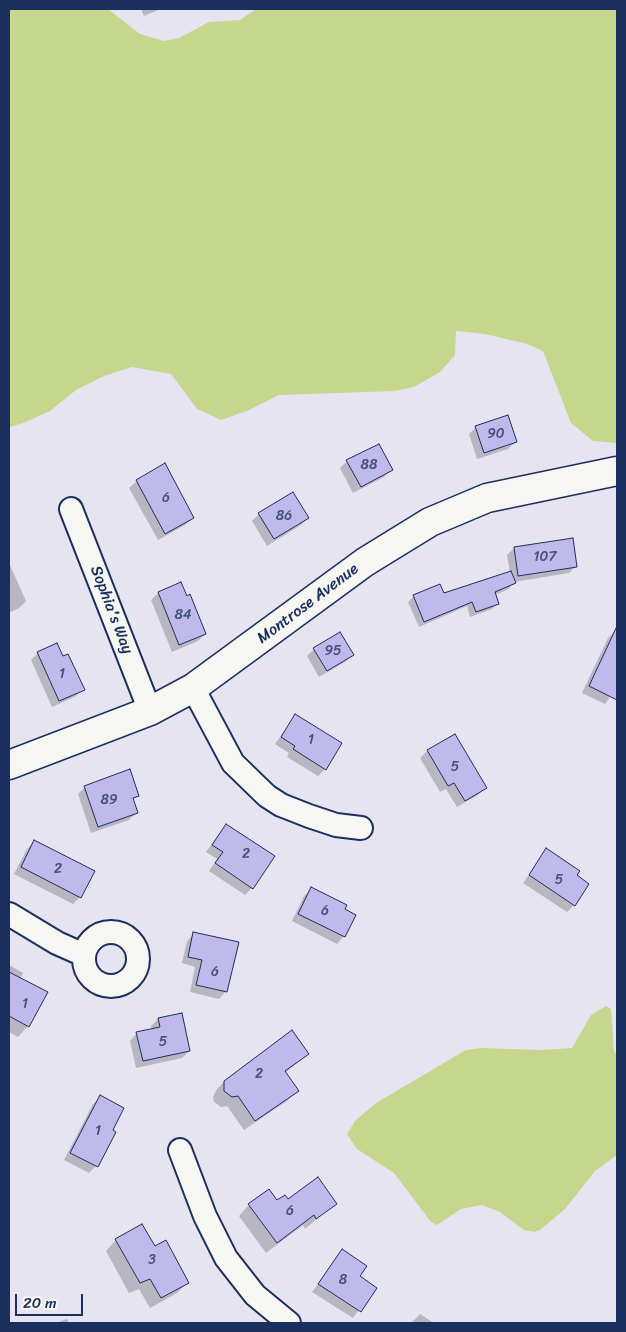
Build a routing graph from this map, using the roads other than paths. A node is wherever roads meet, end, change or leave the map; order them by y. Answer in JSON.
{"nodes":[{"id":1,"x":617,"y":471,"type":"edge"},
{"id":2,"x":71,"y":509,"type":"dead end"},
{"id":3,"x":193,"y":688,"type":"junction"},
{"id":4,"x":150,"y":710,"type":"junction"},
{"id":5,"x":9,"y":765,"type":"edge"},
{"id":6,"x":361,"y":828,"type":"dead end"},
{"id":7,"x":9,"y":914,"type":"edge"},
{"id":8,"x":84,"y":955,"type":"dead end"},
{"id":9,"x":180,"y":1150,"type":"dead end"},
{"id":10,"x":289,"y":1323,"type":"edge"}],
"edges":[{"from":1,"to":3,"type":"main road","name":"Montrose Avenue"},
{"from":2,"to":4,"type":"street","name":"Sophia's Way"},
{"from":3,"to":4,"type":"main road","name":"Montrose Avenue"},
{"from":3,"to":6,"type":"street"},
{"from":4,"to":5,"type":"main road","name":"Montrose Avenue"},
{"from":7,"to":8,"type":"street"},
{"from":9,"to":10,"type":"street"}]}
